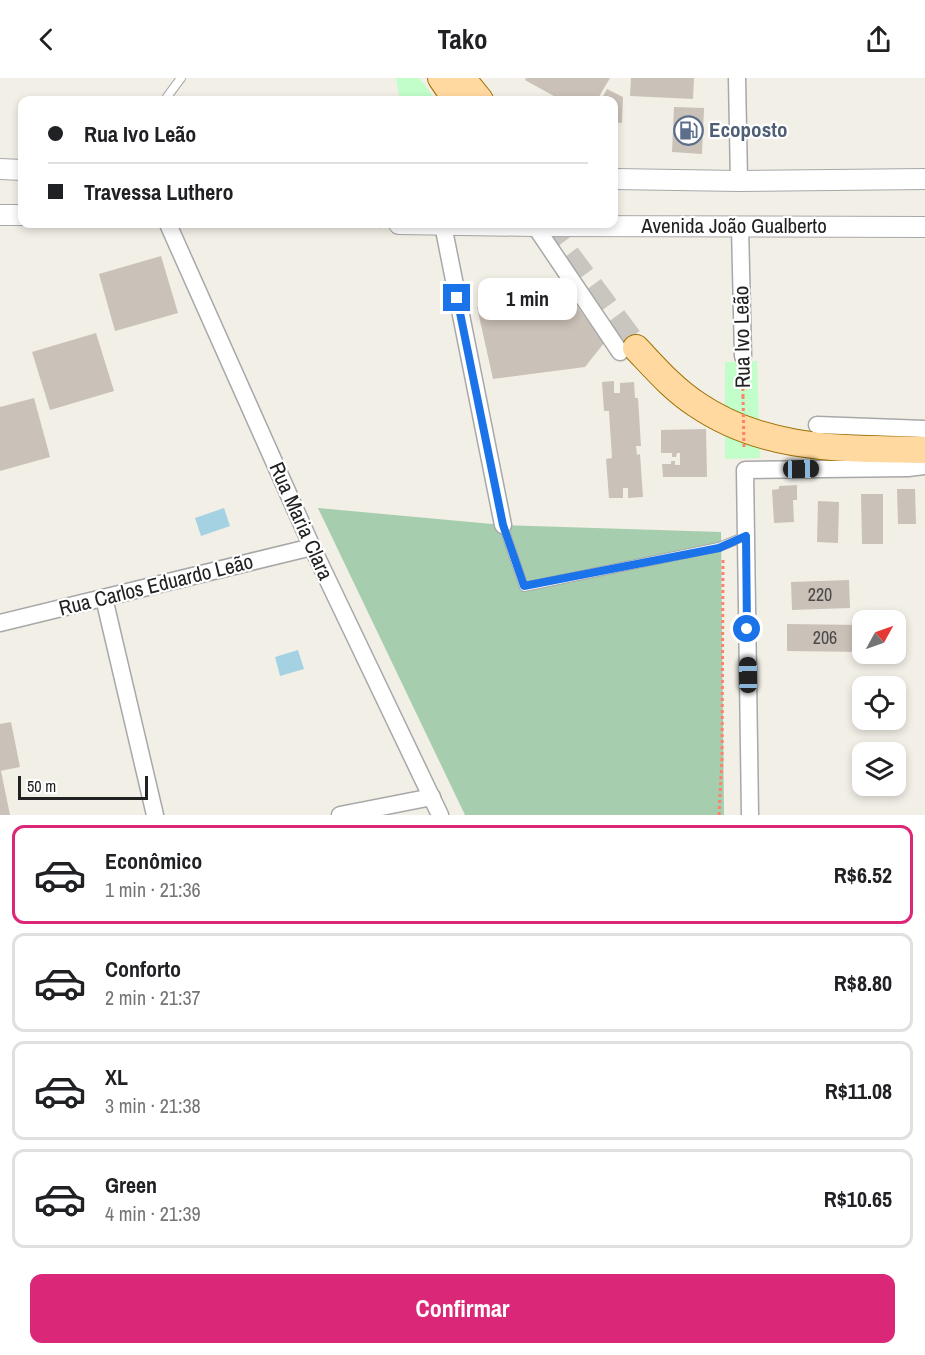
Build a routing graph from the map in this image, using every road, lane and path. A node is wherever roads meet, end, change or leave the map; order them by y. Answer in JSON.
{"nodes":[{"id":1,"x":181,"y":78,"type":"edge"},
{"id":2,"x":737,"y":78,"type":"edge"},
{"id":3,"x":452,"y":83,"type":"edge"},
{"id":4,"x":168,"y":96,"type":"edge"},
{"id":5,"x":473,"y":96,"type":"edge"},
{"id":6,"x":0,"y":170,"type":"edge"},
{"id":7,"x":18,"y":170,"type":"edge"},
{"id":8,"x":618,"y":179,"type":"edge"},
{"id":9,"x":925,"y":179,"type":"edge"},
{"id":10,"x":739,"y":181,"type":"junction"},
{"id":11,"x":0,"y":215,"type":"edge"},
{"id":12,"x":18,"y":215,"type":"edge"},
{"id":13,"x":618,"y":226,"type":"edge"},
{"id":14,"x":740,"y":226,"type":"junction"},
{"id":15,"x":925,"y":227,"type":"edge"},
{"id":16,"x":170,"y":228,"type":"edge"},
{"id":17,"x":443,"y":228,"type":"edge"},
{"id":18,"x":536,"y":228,"type":"edge"},
{"id":19,"x":628,"y":350,"type":"joint"},
{"id":20,"x":743,"y":356,"type":"joint"},
{"id":21,"x":817,"y":426,"type":"dead end"},
{"id":22,"x":925,"y":429,"type":"edge"},
{"id":23,"x":744,"y":440,"type":"junction"},
{"id":24,"x":925,"y":450,"type":"edge"},
{"id":25,"x":925,"y":466,"type":"edge"},
{"id":26,"x":503,"y":525,"type":"joint"},
{"id":27,"x":746,"y":536,"type":"junction"},
{"id":28,"x":723,"y":546,"type":"junction"},
{"id":29,"x":312,"y":547,"type":"junction"},
{"id":30,"x":104,"y":598,"type":"junction"},
{"id":31,"x":0,"y":623,"type":"edge"},
{"id":32,"x":432,"y":797,"type":"junction"},
{"id":33,"x":154,"y":815,"type":"edge"},
{"id":34,"x":340,"y":815,"type":"edge"},
{"id":35,"x":440,"y":815,"type":"edge"},
{"id":36,"x":719,"y":815,"type":"edge"},
{"id":37,"x":750,"y":815,"type":"edge"}],
"edges":[{"from":1,"to":4,"type":"lane"},
{"from":2,"to":10,"type":"street"},
{"from":3,"to":5,"type":"main road"},
{"from":6,"to":7,"type":"street"},
{"from":8,"to":10,"type":"street"},
{"from":9,"to":10,"type":"street"},
{"from":11,"to":12,"type":"street"},
{"from":13,"to":14,"type":"street","name":"Avenida João Gualberto"},
{"from":14,"to":15,"type":"street","name":"Avenida João Gualberto"},
{"from":14,"to":20,"type":"street","name":"Rua Ivo Leão"},
{"from":16,"to":29,"type":"street","name":"Rua Maria Clara"},
{"from":17,"to":26,"type":"street"},
{"from":18,"to":19,"type":"street"},
{"from":19,"to":23,"type":"main road"},
{"from":20,"to":23,"type":"path","name":"Rua Ivo Leão","bridge":true},
{"from":21,"to":22,"type":"street"},
{"from":23,"to":24,"type":"main road"},
{"from":25,"to":27,"type":"street"},
{"from":26,"to":28,"type":"lane"},
{"from":27,"to":28,"type":"lane"},
{"from":27,"to":37,"type":"street"},
{"from":28,"to":36,"type":"path"},
{"from":29,"to":30,"type":"street","name":"Rua Carlos Eduardo Leão"},
{"from":29,"to":32,"type":"street","name":"Rua Maria Clara"},
{"from":30,"to":31,"type":"street","name":"Rua Carlos Eduardo Leão"},
{"from":30,"to":33,"type":"street"},
{"from":32,"to":34,"type":"street"},
{"from":32,"to":35,"type":"street","name":"Rua Maria Clara"}]}
